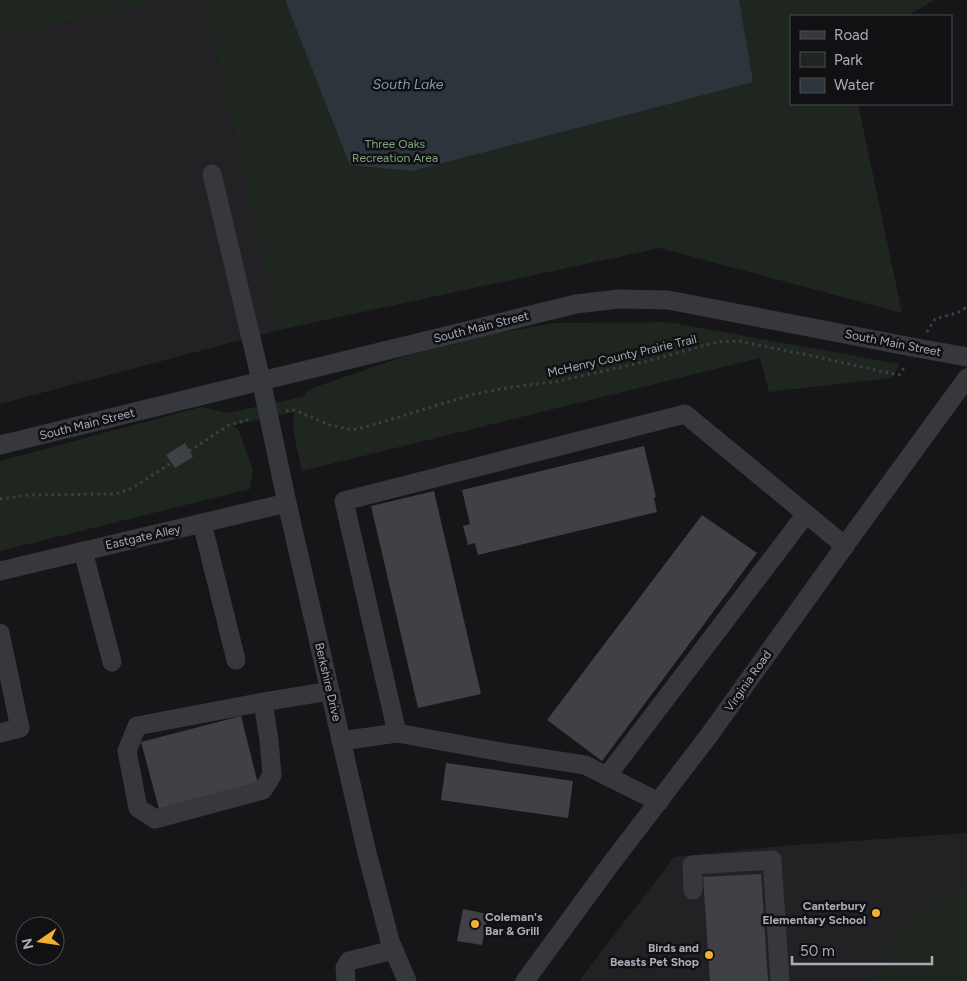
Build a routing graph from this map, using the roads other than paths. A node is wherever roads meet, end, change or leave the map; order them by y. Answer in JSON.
{"nodes":[{"id":1,"x":212,"y":174,"type":"dead end"},
{"id":2,"x":967,"y":357,"type":"edge"},
{"id":3,"x":967,"y":378,"type":"edge"},
{"id":4,"x":261,"y":380,"type":"junction"},
{"id":5,"x":0,"y":445,"type":"edge"},
{"id":6,"x":287,"y":503,"type":"junction"},
{"id":7,"x":806,"y":514,"type":"junction"},
{"id":8,"x":202,"y":523,"type":"junction"},
{"id":9,"x":844,"y":546,"type":"junction"},
{"id":10,"x":83,"y":551,"type":"junction"},
{"id":11,"x":0,"y":571,"type":"edge"},
{"id":12,"x":0,"y":633,"type":"edge"},
{"id":13,"x":236,"y":660,"type":"dead end"},
{"id":14,"x":112,"y":662,"type":"dead end"},
{"id":15,"x":330,"y":691,"type":"junction"},
{"id":16,"x":263,"y":702,"type":"junction"},
{"id":17,"x":0,"y":733,"type":"edge"},
{"id":18,"x":397,"y":733,"type":"junction"},
{"id":19,"x":341,"y":741,"type":"junction"},
{"id":20,"x":607,"y":776,"type":"junction"},
{"id":21,"x":659,"y":802,"type":"junction"},
{"id":22,"x":693,"y":890,"type":"dead end"},
{"id":23,"x":393,"y":950,"type":"junction"},
{"id":24,"x":346,"y":981,"type":"edge"},
{"id":25,"x":407,"y":981,"type":"edge"},
{"id":26,"x":525,"y":981,"type":"edge"},
{"id":27,"x":780,"y":981,"type":"edge"}],
"edges":[{"from":1,"to":4,"type":"street","name":"Berkshire Drive"},
{"from":2,"to":4,"type":"street","name":"South Main Street"},
{"from":3,"to":9,"type":"street","name":"Virginia Road"},
{"from":4,"to":5,"type":"street","name":"South Main Street"},
{"from":4,"to":6,"type":"street","name":"Berkshire Drive"},
{"from":6,"to":8,"type":"street","name":"Eastgate Alley"},
{"from":6,"to":15,"type":"street","name":"Berkshire Drive"},
{"from":7,"to":9,"type":"street"},
{"from":7,"to":18,"type":"street"},
{"from":7,"to":20,"type":"street"},
{"from":8,"to":10,"type":"street","name":"Eastgate Alley"},
{"from":8,"to":13,"type":"street"},
{"from":9,"to":21,"type":"street","name":"Virginia Road"},
{"from":10,"to":11,"type":"street","name":"Eastgate Alley"},
{"from":10,"to":14,"type":"street"},
{"from":12,"to":17,"type":"street"},
{"from":15,"to":16,"type":"street"},
{"from":15,"to":19,"type":"street","name":"Berkshire Drive"},
{"from":16,"to":16,"type":"street"},
{"from":18,"to":19,"type":"street"},
{"from":18,"to":20,"type":"street"},
{"from":19,"to":23,"type":"street","name":"Berkshire Drive"},
{"from":20,"to":21,"type":"street"},
{"from":21,"to":26,"type":"street","name":"Virginia Road"},
{"from":22,"to":27,"type":"street"},
{"from":23,"to":24,"type":"street"},
{"from":23,"to":25,"type":"street","name":"Berkshire Drive"}]}
